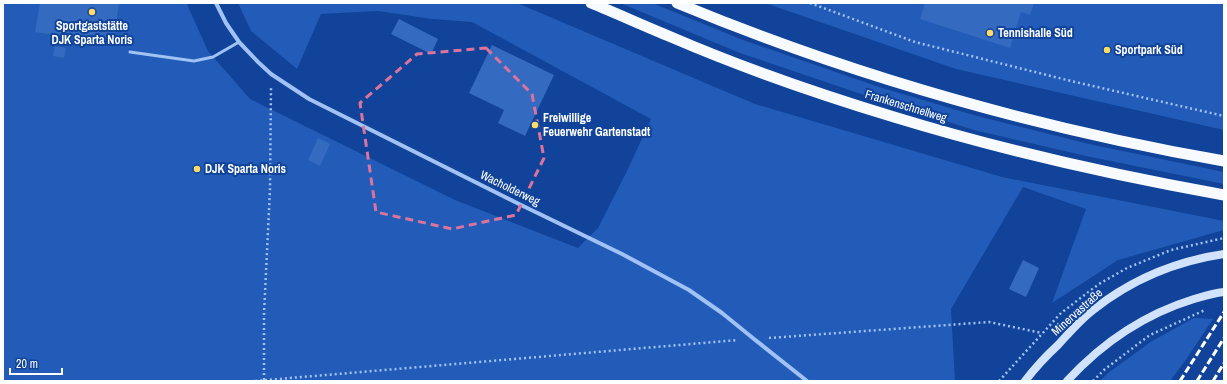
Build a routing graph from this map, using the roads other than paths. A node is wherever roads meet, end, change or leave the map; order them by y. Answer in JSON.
{"nodes":[{"id":1,"x":216,"y":3,"type":"edge"},
{"id":2,"x":591,"y":3,"type":"edge"},
{"id":3,"x":677,"y":3,"type":"edge"},
{"id":4,"x":239,"y":42,"type":"junction"},
{"id":5,"x":130,"y":52,"type":"dead end"},
{"id":6,"x":1224,"y":161,"type":"edge"},
{"id":7,"x":1224,"y":195,"type":"edge"},
{"id":8,"x":1224,"y":254,"type":"edge"},
{"id":9,"x":1224,"y":292,"type":"edge"},
{"id":10,"x":807,"y":381,"type":"edge"},
{"id":11,"x":1025,"y":381,"type":"edge"},
{"id":12,"x":1067,"y":381,"type":"edge"}],
"edges":[{"from":1,"to":4,"type":"street","name":"Wacholderweg"},
{"from":2,"to":7,"type":"highway","name":"Frankenschnellweg"},
{"from":3,"to":6,"type":"highway","name":"Frankenschnellweg"},
{"from":4,"to":5,"type":"lane"},
{"from":4,"to":10,"type":"street","name":"Wacholderweg"},
{"from":8,"to":11,"type":"main road","name":"Minervastraße"},
{"from":9,"to":12,"type":"main road"}]}
